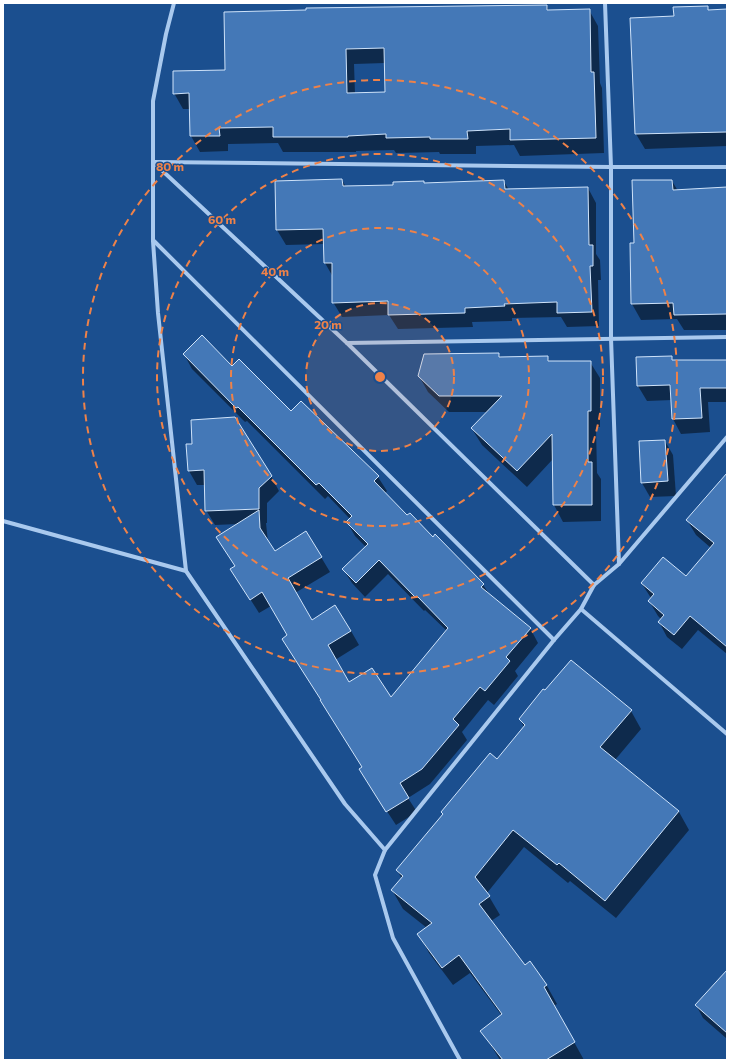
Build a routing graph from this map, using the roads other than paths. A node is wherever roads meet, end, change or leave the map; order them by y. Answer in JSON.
{"nodes":[{"id":1,"x":174,"y":3,"type":"edge"},
{"id":2,"x":605,"y":3,"type":"edge"},
{"id":3,"x":153,"y":162,"type":"junction"},
{"id":4,"x":611,"y":167,"type":"junction"},
{"id":5,"x":727,"y":167,"type":"edge"},
{"id":6,"x":153,"y":241,"type":"junction"},
{"id":7,"x":727,"y":337,"type":"edge"},
{"id":8,"x":611,"y":338,"type":"junction"},
{"id":9,"x":347,"y":343,"type":"junction"},
{"id":10,"x":727,"y":437,"type":"edge"},
{"id":11,"x":3,"y":521,"type":"edge"},
{"id":12,"x":619,"y":564,"type":"junction"},
{"id":13,"x":186,"y":570,"type":"junction"},
{"id":14,"x":594,"y":585,"type":"junction"},
{"id":15,"x":581,"y":609,"type":"junction"},
{"id":16,"x":554,"y":640,"type":"junction"},
{"id":17,"x":727,"y":734,"type":"edge"},
{"id":18,"x":385,"y":850,"type":"junction"},
{"id":19,"x":460,"y":1060,"type":"edge"}],
"edges":[{"from":1,"to":3,"type":"street"},
{"from":2,"to":4,"type":"street"},
{"from":3,"to":4,"type":"street"},
{"from":3,"to":6,"type":"street"},
{"from":3,"to":9,"type":"street"},
{"from":4,"to":5,"type":"street"},
{"from":4,"to":8,"type":"street"},
{"from":6,"to":13,"type":"street"},
{"from":6,"to":16,"type":"street"},
{"from":7,"to":8,"type":"street"},
{"from":8,"to":9,"type":"street"},
{"from":8,"to":12,"type":"street"},
{"from":9,"to":14,"type":"street"},
{"from":10,"to":12,"type":"street"},
{"from":11,"to":13,"type":"street"},
{"from":12,"to":14,"type":"street"},
{"from":13,"to":18,"type":"street"},
{"from":14,"to":15,"type":"street"},
{"from":15,"to":16,"type":"street"},
{"from":15,"to":17,"type":"street"},
{"from":16,"to":18,"type":"street"},
{"from":18,"to":19,"type":"street"}]}
